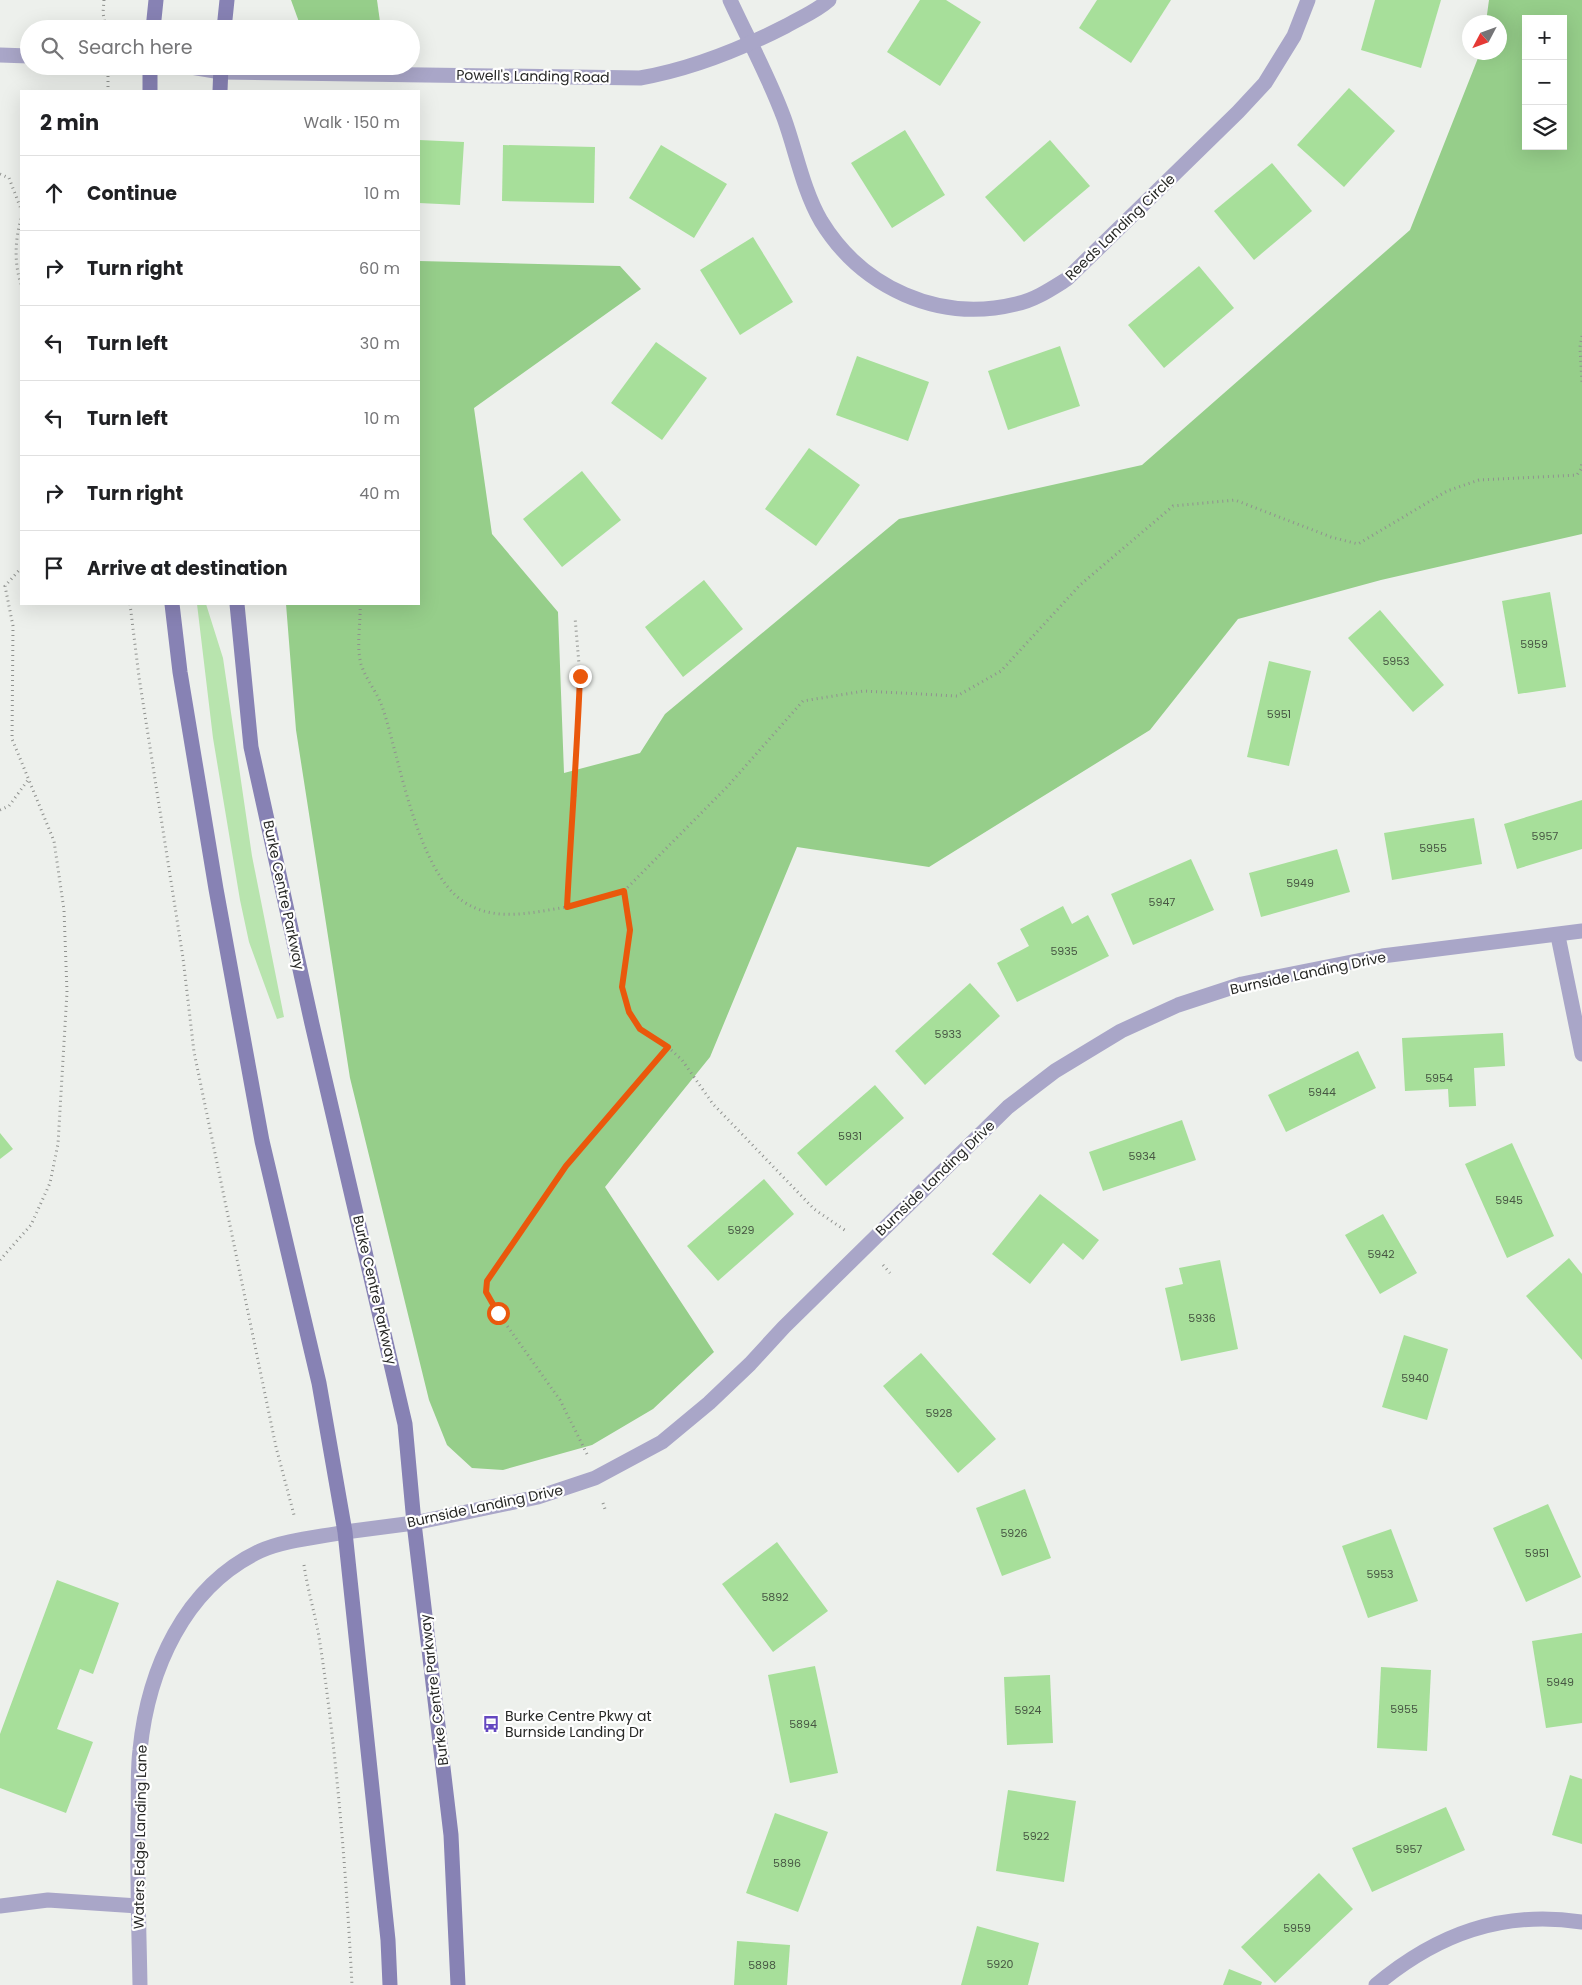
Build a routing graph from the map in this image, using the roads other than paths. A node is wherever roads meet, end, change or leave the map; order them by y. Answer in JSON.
{"nodes":[{"id":1,"x":156,"y":0,"type":"edge"},
{"id":2,"x":227,"y":0,"type":"edge"},
{"id":3,"x":730,"y":0,"type":"edge"},
{"id":4,"x":829,"y":0,"type":"edge"},
{"id":5,"x":1308,"y":0,"type":"edge"},
{"id":6,"x":154,"y":20,"type":"edge"},
{"id":7,"x":225,"y":20,"type":"edge"},
{"id":8,"x":751,"y":44,"type":"junction"},
{"id":9,"x":0,"y":55,"type":"edge"},
{"id":10,"x":20,"y":56,"type":"edge"},
{"id":11,"x":420,"y":73,"type":"edge"},
{"id":12,"x":150,"y":75,"type":"edge"},
{"id":13,"x":221,"y":75,"type":"edge"},
{"id":14,"x":150,"y":90,"type":"edge"},
{"id":15,"x":220,"y":90,"type":"edge"},
{"id":16,"x":172,"y":605,"type":"edge"},
{"id":17,"x":237,"y":605,"type":"edge"},
{"id":18,"x":1582,"y":931,"type":"edge"},
{"id":19,"x":1558,"y":936,"type":"junction"},
{"id":20,"x":1582,"y":1054,"type":"edge"},
{"id":21,"x":414,"y":1523,"type":"junction"},
{"id":22,"x":345,"y":1532,"type":"junction"},
{"id":23,"x":0,"y":1906,"type":"edge"},
{"id":24,"x":138,"y":1906,"type":"junction"},
{"id":25,"x":1582,"y":1922,"type":"edge"},
{"id":26,"x":140,"y":1985,"type":"edge"},
{"id":27,"x":390,"y":1985,"type":"edge"},
{"id":28,"x":458,"y":1985,"type":"edge"},
{"id":29,"x":1376,"y":1985,"type":"edge"}],
"edges":[{"from":1,"to":6,"type":"main road"},
{"from":2,"to":7,"type":"main road"},
{"from":3,"to":8,"type":"street","name":"Reeds Landing Circle"},
{"from":4,"to":8,"type":"street","name":"Powell's Landing Road"},
{"from":5,"to":8,"type":"street","name":"Reeds Landing Circle"},
{"from":8,"to":11,"type":"street","name":"Powell's Landing Road"},
{"from":9,"to":10,"type":"street"},
{"from":12,"to":14,"type":"main road"},
{"from":13,"to":15,"type":"main road"},
{"from":16,"to":22,"type":"main road"},
{"from":17,"to":21,"type":"main road","name":"Burke Centre Parkway"},
{"from":18,"to":19,"type":"street","name":"Burnside Landing Drive"},
{"from":19,"to":20,"type":"street"},
{"from":19,"to":21,"type":"street","name":"Burnside Landing Drive"},
{"from":21,"to":22,"type":"street","name":"Burnside Landing Drive"},
{"from":21,"to":28,"type":"main road","name":"Burke Centre Parkway"},
{"from":22,"to":24,"type":"street","name":"Waters Edge Landing Lane"},
{"from":22,"to":27,"type":"main road"},
{"from":23,"to":24,"type":"street"},
{"from":24,"to":26,"type":"street","name":"Waters Edge Landing Lane"},
{"from":25,"to":29,"type":"street"}]}
